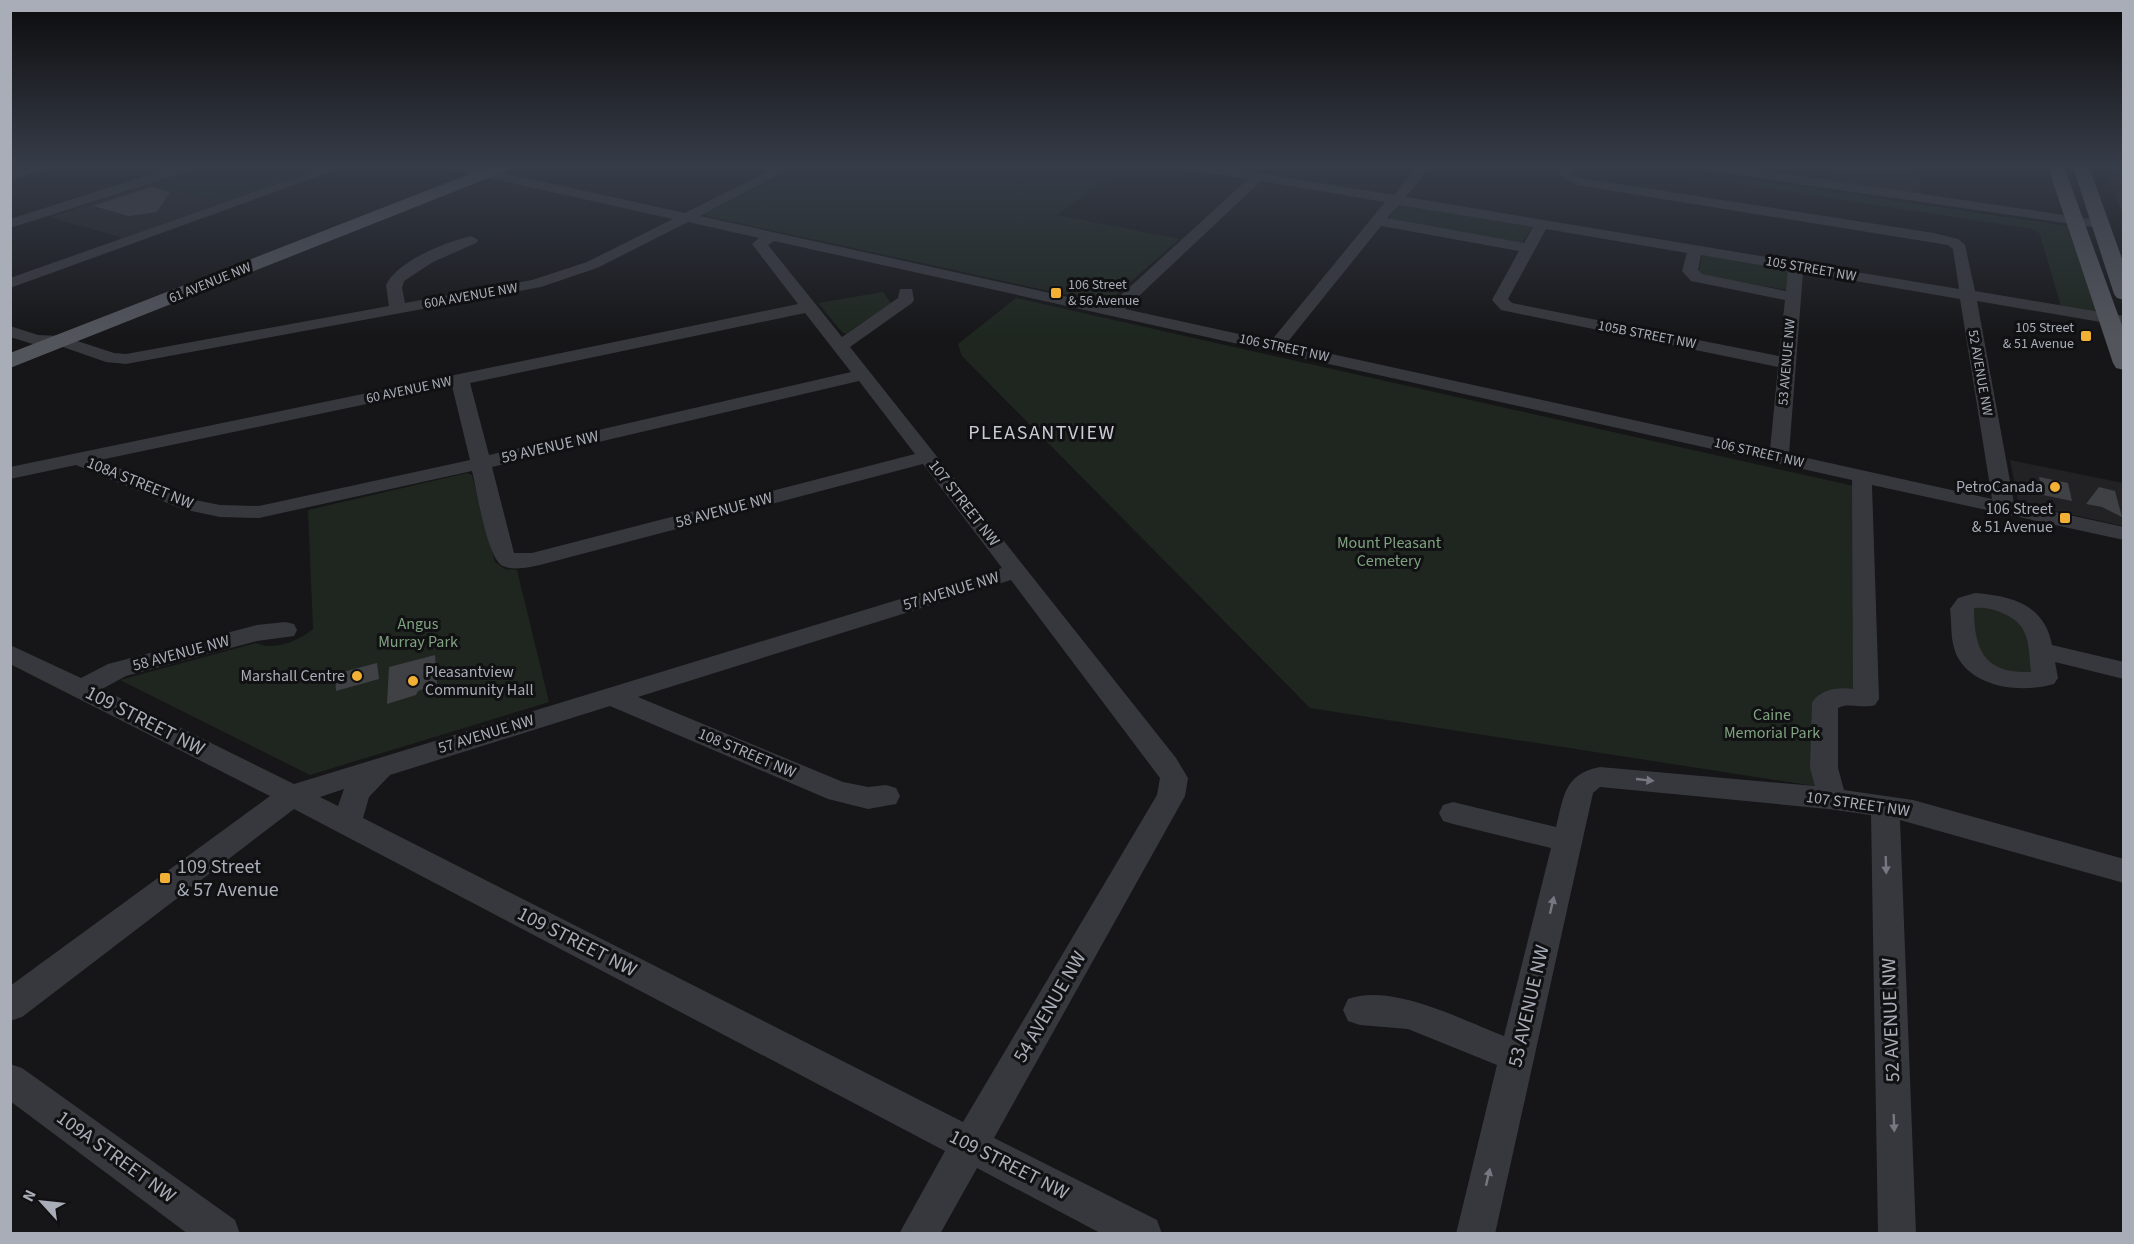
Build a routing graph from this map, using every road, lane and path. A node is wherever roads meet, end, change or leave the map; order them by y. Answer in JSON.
{"nodes":[{"id":1,"x":182,"y":222,"type":"edge"},
{"id":2,"x":356,"y":222,"type":"edge"},
{"id":3,"x":679,"y":222,"type":"edge"},
{"id":4,"x":706,"y":222,"type":"edge"},
{"id":5,"x":1209,"y":222,"type":"edge"},
{"id":6,"x":1377,"y":222,"type":"edge"},
{"id":7,"x":1384,"y":222,"type":"edge"},
{"id":8,"x":1536,"y":222,"type":"edge"},
{"id":9,"x":1852,"y":222,"type":"edge"},
{"id":10,"x":2074,"y":222,"type":"edge"},
{"id":11,"x":2083,"y":222,"type":"edge"},
{"id":12,"x":1542,"y":223,"type":"junction"},
{"id":13,"x":2099,"y":224,"type":"joint"},
{"id":14,"x":772,"y":236,"type":"junction"},
{"id":15,"x":471,"y":240,"type":"dead end"},
{"id":16,"x":1528,"y":248,"type":"junction"},
{"id":17,"x":1695,"y":249,"type":"junction"},
{"id":18,"x":1796,"y":266,"type":"junction"},
{"id":19,"x":2090,"y":266,"type":"junction"},
{"id":20,"x":2119,"y":271,"type":"edge"},
{"id":21,"x":10,"y":283,"type":"edge"},
{"id":22,"x":906,"y":292,"type":"dead end"},
{"id":23,"x":2124,"y":294,"type":"edge"},
{"id":24,"x":1967,"y":295,"type":"junction"},
{"id":25,"x":1793,"y":297,"type":"junction"},
{"id":26,"x":808,"y":307,"type":"junction"},
{"id":27,"x":398,"y":309,"type":"junction"},
{"id":28,"x":1114,"y":310,"type":"junction"},
{"id":29,"x":2116,"y":319,"type":"edge"},
{"id":30,"x":10,"y":331,"type":"edge"},
{"id":31,"x":56,"y":341,"type":"junction"},
{"id":32,"x":840,"y":346,"type":"junction"},
{"id":33,"x":1276,"y":346,"type":"junction"},
{"id":34,"x":10,"y":355,"type":"edge"},
{"id":35,"x":10,"y":361,"type":"edge"},
{"id":36,"x":1787,"y":363,"type":"junction"},
{"id":37,"x":2124,"y":363,"type":"edge"},
{"id":38,"x":863,"y":375,"type":"junction"},
{"id":39,"x":460,"y":380,"type":"junction"},
{"id":40,"x":928,"y":457,"type":"junction"},
{"id":41,"x":1779,"y":458,"type":"junction"},
{"id":42,"x":79,"y":459,"type":"junction"},
{"id":43,"x":481,"y":463,"type":"junction"},
{"id":44,"x":10,"y":473,"type":"edge"},
{"id":45,"x":1862,"y":476,"type":"junction"},
{"id":46,"x":2004,"y":507,"type":"junction"},
{"id":47,"x":236,"y":513,"type":"joint"},
{"id":48,"x":2124,"y":534,"type":"edge"},
{"id":49,"x":1017,"y":571,"type":"junction"},
{"id":50,"x":285,"y":630,"type":"dead end"},
{"id":51,"x":2040,"y":650,"type":"dead end"},
{"id":52,"x":10,"y":653,"type":"edge"},
{"id":53,"x":2124,"y":671,"type":"edge"},
{"id":54,"x":81,"y":689,"type":"junction"},
{"id":55,"x":611,"y":696,"type":"junction"},
{"id":56,"x":381,"y":766,"type":"junction"},
{"id":57,"x":1174,"y":778,"type":"joint"},
{"id":58,"x":1587,"y":780,"type":"joint"},
{"id":59,"x":292,"y":795,"type":"junction"},
{"id":60,"x":886,"y":796,"type":"dead end"},
{"id":61,"x":1833,"y":799,"type":"junction"},
{"id":62,"x":1885,"y":806,"type":"junction"},
{"id":63,"x":1452,"y":813,"type":"dead end"},
{"id":64,"x":347,"y":823,"type":"junction"},
{"id":65,"x":1567,"y":841,"type":"junction"},
{"id":66,"x":2124,"y":871,"type":"edge"},
{"id":67,"x":10,"y":1005,"type":"edge"},
{"id":68,"x":1360,"y":1010,"type":"dead end"},
{"id":69,"x":1517,"y":1058,"type":"junction"},
{"id":70,"x":10,"y":1080,"type":"edge"},
{"id":71,"x":970,"y":1144,"type":"junction"},
{"id":72,"x":221,"y":1233,"type":"edge"},
{"id":73,"x":918,"y":1233,"type":"edge"},
{"id":74,"x":1143,"y":1233,"type":"edge"},
{"id":75,"x":1475,"y":1233,"type":"edge"},
{"id":76,"x":1897,"y":1233,"type":"edge"}],
"edges":[{"from":1,"to":21,"type":"street"},
{"from":2,"to":31,"type":"main road","name":"61 AVENUE NW"},
{"from":3,"to":27,"type":"street","name":"60A AVENUE NW"},
{"from":4,"to":14,"type":"street","name":"106 STREET NW"},
{"from":5,"to":28,"type":"street"},
{"from":6,"to":33,"type":"street"},
{"from":7,"to":16,"type":"street"},
{"from":8,"to":12,"type":"street","name":"105 STREET NW"},
{"from":9,"to":24,"type":"street","name":"52 AVENUE NW"},
{"from":10,"to":19,"type":"main road"},
{"from":11,"to":13,"type":"street"},
{"from":12,"to":16,"type":"street"},
{"from":12,"to":17,"type":"street","name":"105 STREET NW"},
{"from":13,"to":20,"type":"main road"},
{"from":14,"to":26,"type":"street","name":"107 STREET NW"},
{"from":14,"to":28,"type":"street","name":"106 STREET NW"},
{"from":15,"to":27,"type":"street"},
{"from":16,"to":36,"type":"street","name":"105B STREET NW"},
{"from":17,"to":18,"type":"street","name":"105 STREET NW"},
{"from":17,"to":25,"type":"street"},
{"from":18,"to":24,"type":"street","name":"105 STREET NW"},
{"from":18,"to":25,"type":"street","name":"53 AVENUE NW"},
{"from":19,"to":20,"type":"street"},
{"from":19,"to":29,"type":"main road"},
{"from":20,"to":23,"type":"main road"},
{"from":22,"to":32,"type":"street"},
{"from":24,"to":29,"type":"street","name":"105 STREET NW"},
{"from":24,"to":46,"type":"street","name":"52 AVENUE NW"},
{"from":25,"to":36,"type":"street","name":"53 AVENUE NW"},
{"from":26,"to":32,"type":"street","name":"107 STREET NW"},
{"from":26,"to":39,"type":"street","name":"60 AVENUE NW"},
{"from":27,"to":31,"type":"street","name":"60A AVENUE NW"},
{"from":28,"to":33,"type":"street","name":"106 STREET NW"},
{"from":29,"to":37,"type":"main road"},
{"from":30,"to":31,"type":"street"},
{"from":31,"to":34,"type":"main road","name":"61 AVENUE NW"},
{"from":31,"to":35,"type":"main road","name":"61 AVENUE NW"},
{"from":32,"to":38,"type":"street","name":"107 STREET NW"},
{"from":33,"to":41,"type":"street","name":"106 STREET NW"},
{"from":36,"to":41,"type":"street","name":"53 AVENUE NW"},
{"from":38,"to":40,"type":"street","name":"107 STREET NW"},
{"from":38,"to":43,"type":"street","name":"59 AVENUE NW"},
{"from":39,"to":42,"type":"street","name":"60 AVENUE NW"},
{"from":39,"to":43,"type":"street"},
{"from":40,"to":43,"type":"street","name":"58 AVENUE NW"},
{"from":40,"to":49,"type":"street","name":"107 STREET NW"},
{"from":41,"to":45,"type":"street","name":"106 STREET NW"},
{"from":42,"to":44,"type":"street","name":"60 AVENUE NW"},
{"from":42,"to":47,"type":"street","name":"108A STREET NW"},
{"from":43,"to":47,"type":"street","name":"59 AVENUE NW"},
{"from":45,"to":46,"type":"street","name":"106 STREET NW"},
{"from":45,"to":61,"type":"street"},
{"from":46,"to":48,"type":"street","name":"106 STREET NW"},
{"from":49,"to":55,"type":"street","name":"57 AVENUE NW"},
{"from":49,"to":57,"type":"street","name":"107 STREET NW"},
{"from":50,"to":54,"type":"street","name":"58 AVENUE NW"},
{"from":51,"to":53,"type":"street"},
{"from":52,"to":54,"type":"street","name":"109 STREET NW"},
{"from":54,"to":59,"type":"street","name":"109 STREET NW"},
{"from":55,"to":56,"type":"street","name":"57 AVENUE NW"},
{"from":55,"to":60,"type":"street","name":"108 STREET NW"},
{"from":56,"to":59,"type":"street","name":"57 AVENUE NW"},
{"from":56,"to":64,"type":"street"},
{"from":57,"to":71,"type":"street","name":"54 AVENUE NW"},
{"from":58,"to":61,"type":"street","name":"107 STREET NW","one_way":true},
{"from":58,"to":65,"type":"street","name":"53 AVENUE NW"},
{"from":59,"to":64,"type":"street","name":"109 STREET NW"},
{"from":59,"to":67,"type":"street","name":"57 AVENUE NW"},
{"from":61,"to":62,"type":"street","name":"107 STREET NW"},
{"from":62,"to":66,"type":"street","name":"107 STREET NW"},
{"from":62,"to":76,"type":"street","name":"52 AVENUE NW","one_way":true},
{"from":63,"to":65,"type":"street"},
{"from":64,"to":71,"type":"street","name":"109 STREET NW"},
{"from":69,"to":65,"type":"street","name":"53 AVENUE NW","one_way":true},
{"from":68,"to":69,"type":"street"},
{"from":75,"to":69,"type":"street","name":"53 AVENUE NW","one_way":true},
{"from":70,"to":72,"type":"street","name":"109A STREET NW"},
{"from":71,"to":73,"type":"street","name":"54 AVENUE NW"},
{"from":71,"to":74,"type":"street","name":"109 STREET NW"}]}
